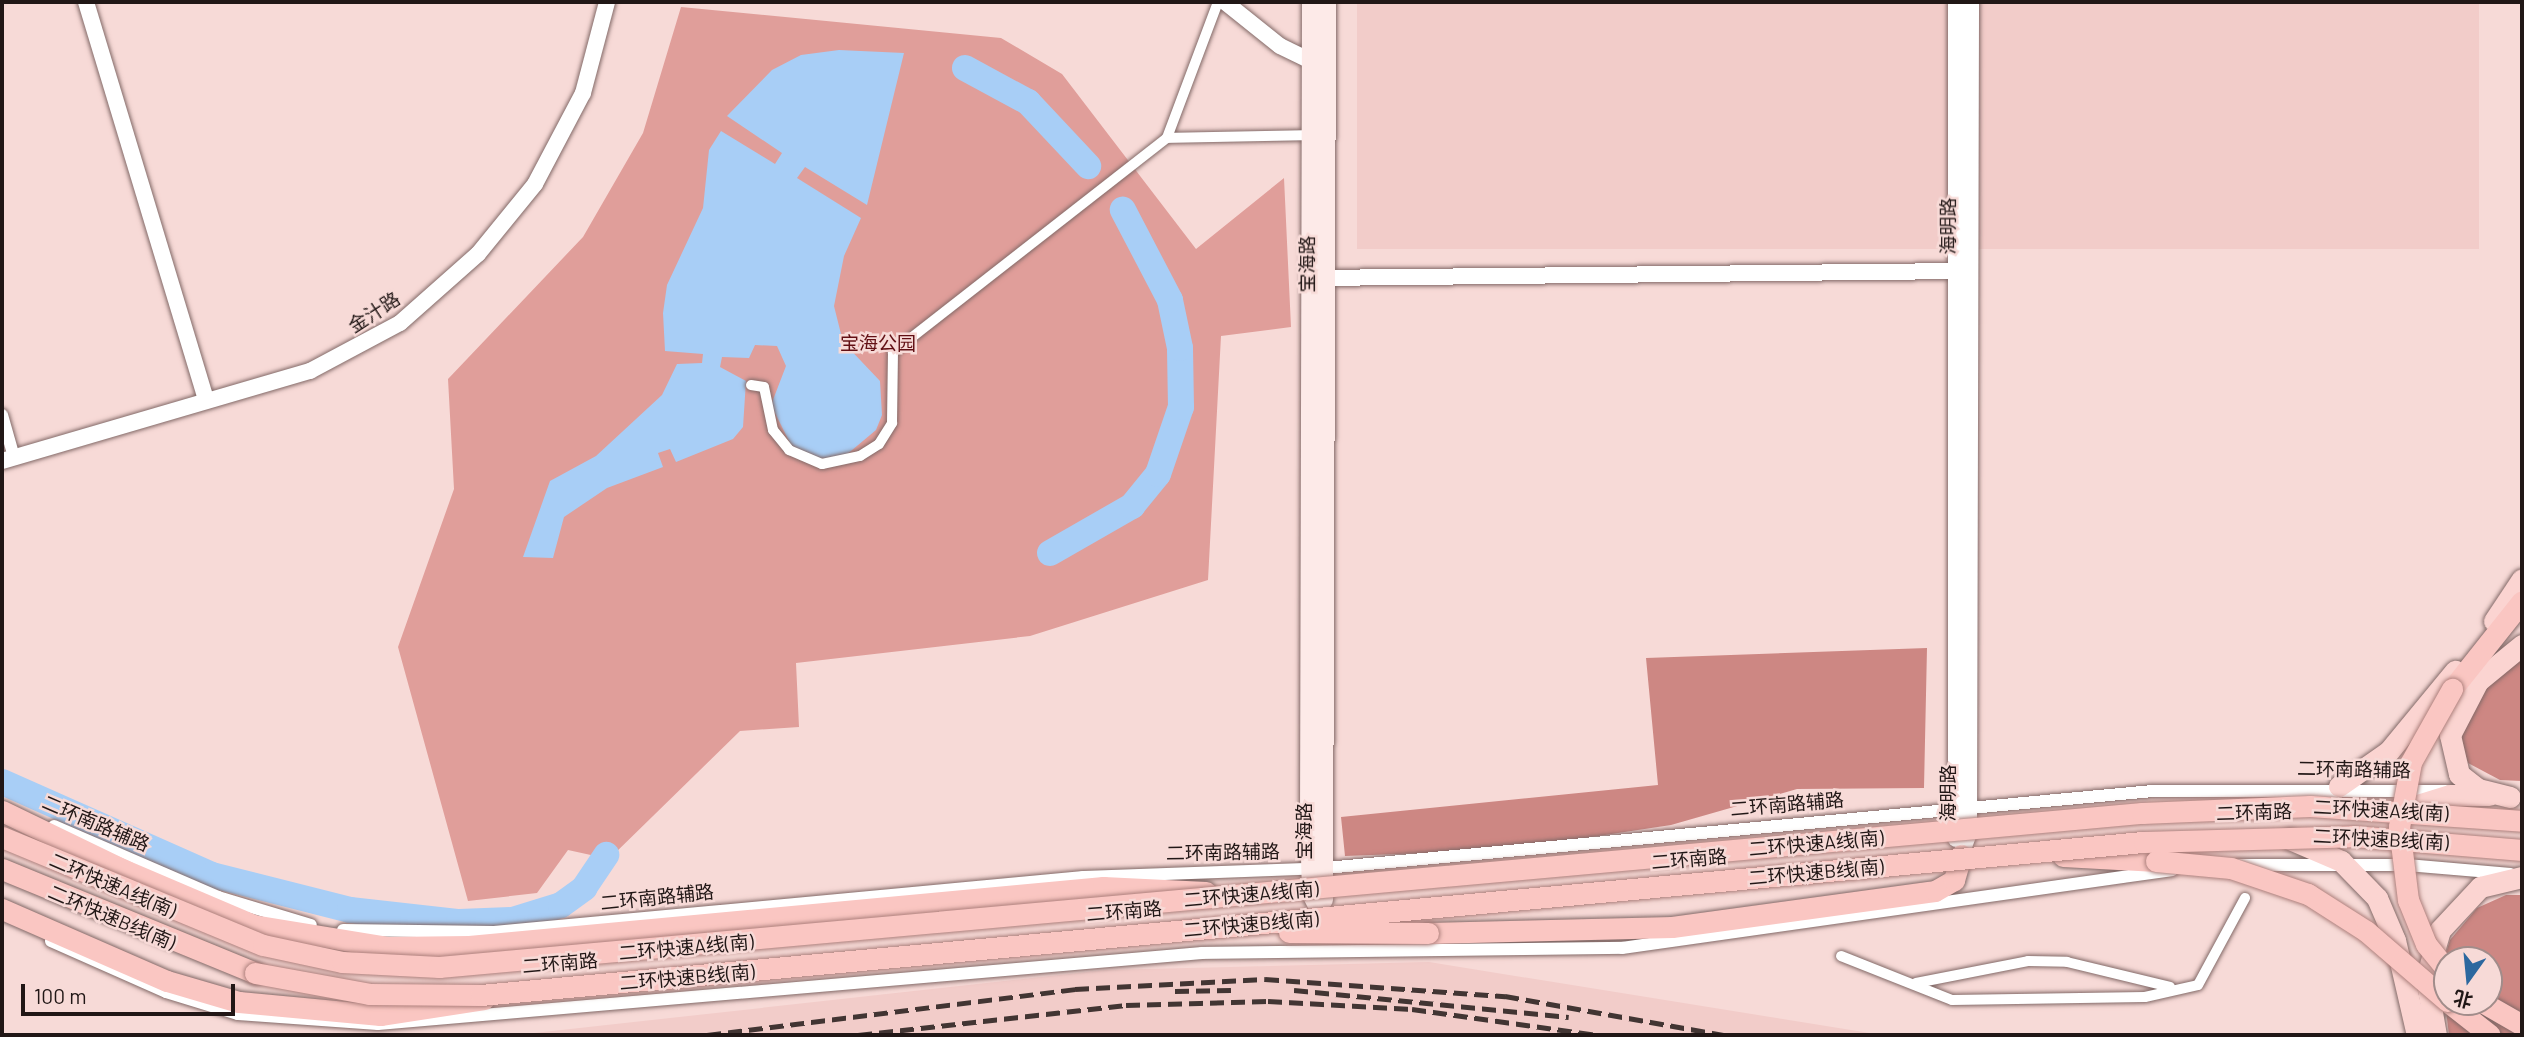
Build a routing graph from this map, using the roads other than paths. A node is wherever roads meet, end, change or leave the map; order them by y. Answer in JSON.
{"nodes":[{"id":1,"x":86,"y":2,"type":"edge"},
{"id":2,"x":607,"y":2,"type":"edge"},
{"id":3,"x":1218,"y":2,"type":"edge"},
{"id":4,"x":1225,"y":2,"type":"edge"},
{"id":5,"x":1311,"y":2,"type":"edge"},
{"id":6,"x":1327,"y":2,"type":"edge"},
{"id":7,"x":1956,"y":2,"type":"edge"},
{"id":8,"x":1971,"y":2,"type":"edge"},
{"id":9,"x":1319,"y":65,"type":"junction"},
{"id":10,"x":1311,"y":135,"type":"junction"},
{"id":11,"x":1167,"y":138,"type":"junction"},
{"id":12,"x":1961,"y":271,"type":"junction"},
{"id":13,"x":1321,"y":278,"type":"junction"},
{"id":14,"x":751,"y":385,"type":"dead end"},
{"id":15,"x":205,"y":396,"type":"junction"},
{"id":16,"x":2,"y":415,"type":"edge"},
{"id":17,"x":8,"y":459,"type":"edge"},
{"id":18,"x":2522,"y":579,"type":"edge"},
{"id":19,"x":2522,"y":601,"type":"edge"},
{"id":20,"x":2522,"y":645,"type":"edge"},
{"id":21,"x":2339,"y":786,"type":"junction"},
{"id":22,"x":2516,"y":798,"type":"edge"},
{"id":23,"x":2,"y":805,"type":"edge"},
{"id":24,"x":1961,"y":809,"type":"junction"},
{"id":25,"x":2,"y":811,"type":"edge"},
{"id":26,"x":2354,"y":812,"type":"junction"},
{"id":27,"x":2522,"y":823,"type":"edge"},
{"id":28,"x":1962,"y":834,"type":"junction"},
{"id":29,"x":2225,"y":834,"type":"junction"},
{"id":30,"x":2,"y":837,"type":"edge"},
{"id":31,"x":2522,"y":848,"type":"edge"},
{"id":32,"x":1961,"y":855,"type":"junction"},
{"id":33,"x":1984,"y":857,"type":"junction"},
{"id":34,"x":2345,"y":864,"type":"junction"},
{"id":35,"x":115,"y":866,"type":"junction"},
{"id":36,"x":2,"y":867,"type":"edge"},
{"id":37,"x":1318,"y":869,"type":"junction"},
{"id":38,"x":2522,"y":876,"type":"edge"},
{"id":39,"x":2,"y":880,"type":"edge"},
{"id":40,"x":1318,"y":893,"type":"junction"},
{"id":41,"x":2245,"y":898,"type":"dead end"},
{"id":42,"x":1961,"y":900,"type":"junction"},
{"id":43,"x":2,"y":911,"type":"edge"},
{"id":44,"x":1321,"y":914,"type":"junction"},
{"id":45,"x":618,"y":931,"type":"junction"},
{"id":46,"x":1130,"y":935,"type":"junction"},
{"id":47,"x":288,"y":951,"type":"junction"},
{"id":48,"x":1322,"y":951,"type":"junction"},
{"id":49,"x":2433,"y":953,"type":"edge"},
{"id":50,"x":1841,"y":956,"type":"dead end"},
{"id":51,"x":439,"y":967,"type":"junction"},
{"id":52,"x":255,"y":973,"type":"junction"},
{"id":53,"x":579,"y":983,"type":"junction"},
{"id":54,"x":1916,"y":983,"type":"junction"},
{"id":55,"x":2170,"y":987,"type":"junction"},
{"id":56,"x":2433,"y":988,"type":"edge"},
{"id":57,"x":2503,"y":1014,"type":"edge"},
{"id":58,"x":2467,"y":1016,"type":"edge"},
{"id":59,"x":2522,"y":1025,"type":"edge"},
{"id":60,"x":2417,"y":1035,"type":"edge"},
{"id":61,"x":2436,"y":1035,"type":"edge"},
{"id":62,"x":2490,"y":1035,"type":"edge"}],
"edges":[{"from":1,"to":15,"type":"street"},
{"from":2,"to":15,"type":"street","name":"金汁路"},
{"from":3,"to":11,"type":"street"},
{"from":4,"to":9,"type":"street"},
{"from":5,"to":9,"type":"main road","name":"宝海路"},
{"from":6,"to":9,"type":"main road","name":"宝海路"},
{"from":7,"to":12,"type":"street","name":"海明路"},
{"from":8,"to":12,"type":"street","name":"海明路"},
{"from":9,"to":10,"type":"main road","name":"宝海路"},
{"from":9,"to":13,"type":"main road","name":"宝海路"},
{"from":10,"to":11,"type":"street"},
{"from":10,"to":13,"type":"main road","name":"宝海路"},
{"from":11,"to":14,"type":"street"},
{"from":12,"to":13,"type":"street"},
{"from":12,"to":24,"type":"street","name":"海明路"},
{"from":13,"to":37,"type":"main road","name":"宝海路"},
{"from":15,"to":17,"type":"street","name":"金汁路"},
{"from":16,"to":17,"type":"street"},
{"from":18,"to":21,"type":"main road"},
{"from":19,"to":49,"type":"highway","bridge":true},
{"from":20,"to":22,"type":"main road"},
{"from":21,"to":22,"type":"street","name":"二环南路辅路"},
{"from":21,"to":24,"type":"street","name":"二环南路辅路"},
{"from":22,"to":26,"type":"main road"},
{"from":23,"to":37,"type":"street","name":"二环南路辅路"},
{"from":24,"to":28,"type":"street","name":"海明路"},
{"from":24,"to":37,"type":"street","name":"二环南路辅路"},
{"from":25,"to":35,"type":"highway"},
{"from":26,"to":27,"type":"main road","name":"二环南路"},
{"from":26,"to":28,"type":"main road","name":"二环南路"},
{"from":27,"to":51,"type":"highway","name":"二环快速A线(南)","bridge":true},
{"from":28,"to":32,"type":"street","name":"海明路"},
{"from":28,"to":40,"type":"main road","name":"二环南路"},
{"from":29,"to":31,"type":"main road","name":"二环南路"},
{"from":29,"to":32,"type":"main road","name":"二环南路"},
{"from":29,"to":34,"type":"main road"},
{"from":30,"to":40,"type":"main road","name":"二环南路"},
{"from":30,"to":47,"type":"highway","name":"二环快速A线(南)","bridge":true},
{"from":31,"to":33,"type":"highway","name":"二环快速B线(南)","bridge":true},
{"from":32,"to":42,"type":"street"},
{"from":32,"to":44,"type":"main road","name":"二环南路"},
{"from":32,"to":46,"type":"highway","bridge":true},
{"from":33,"to":46,"type":"highway","name":"二环快速B线(南)","bridge":true},
{"from":33,"to":56,"type":"highway","bridge":true},
{"from":34,"to":38,"type":"street"},
{"from":34,"to":42,"type":"street"},
{"from":34,"to":60,"type":"main road"},
{"from":35,"to":45,"type":"highway"},
{"from":35,"to":47,"type":"highway","bridge":true},
{"from":36,"to":52,"type":"highway","name":"二环快速B线(南)"},
{"from":36,"to":53,"type":"main road","name":"二环南路"},
{"from":37,"to":40,"type":"main road","name":"宝海路"},
{"from":38,"to":61,"type":"main road"},
{"from":39,"to":52,"type":"highway"},
{"from":40,"to":44,"type":"main road","name":"宝海路"},
{"from":40,"to":45,"type":"highway"},
{"from":41,"to":55,"type":"street"},
{"from":42,"to":48,"type":"street"},
{"from":43,"to":48,"type":"street"},
{"from":43,"to":53,"type":"highway"},
{"from":44,"to":48,"type":"street"},
{"from":44,"to":53,"type":"main road","name":"二环南路"},
{"from":45,"to":51,"type":"highway","bridge":true},
{"from":46,"to":52,"type":"highway","name":"二环快速B线(南)","bridge":true},
{"from":47,"to":51,"type":"highway","name":"二环快速A线(南)","bridge":true},
{"from":50,"to":54,"type":"street"},
{"from":54,"to":55,"type":"street"},
{"from":54,"to":55,"type":"street"},
{"from":57,"to":59,"type":"highway"},
{"from":58,"to":62,"type":"highway"}]}
